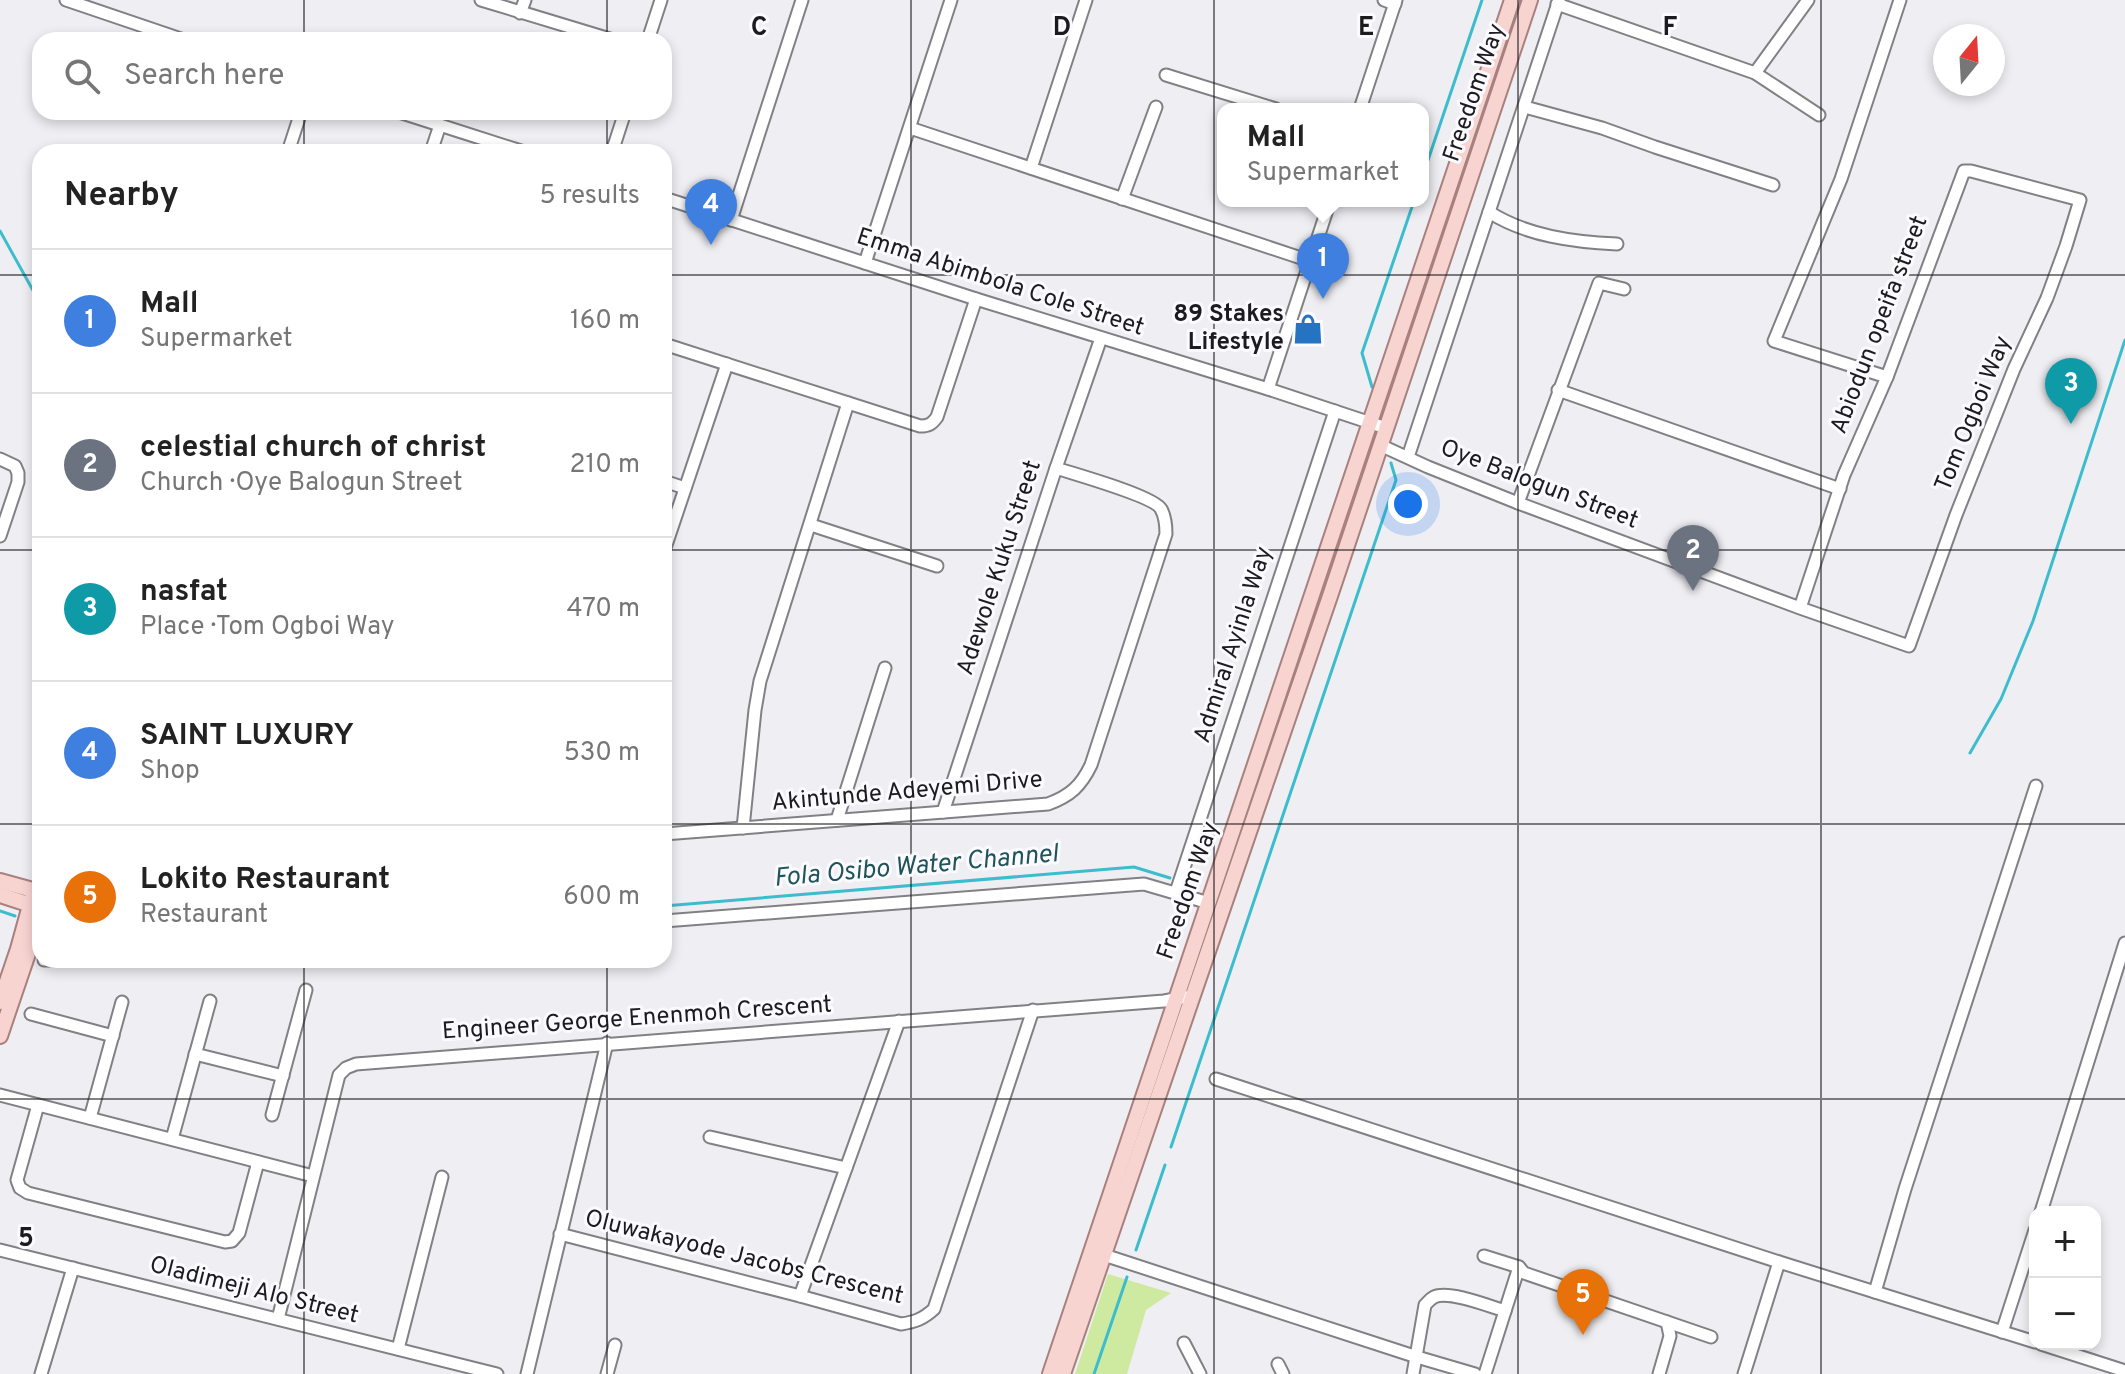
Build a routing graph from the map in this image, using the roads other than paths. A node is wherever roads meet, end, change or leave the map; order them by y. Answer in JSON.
{"nodes":[{"id":1,"x":66,"y":0,"type":"edge"},
{"id":2,"x":481,"y":0,"type":"edge"},
{"id":3,"x":525,"y":0,"type":"edge"},
{"id":4,"x":661,"y":0,"type":"edge"},
{"id":5,"x":802,"y":0,"type":"edge"},
{"id":6,"x":951,"y":0,"type":"edge"},
{"id":7,"x":1086,"y":0,"type":"edge"},
{"id":8,"x":1512,"y":0,"type":"edge"},
{"id":9,"x":1530,"y":0,"type":"edge"},
{"id":10,"x":1808,"y":0,"type":"edge"},
{"id":11,"x":1900,"y":0,"type":"edge"},
{"id":12,"x":1392,"y":1,"type":"edge"},
{"id":13,"x":1558,"y":2,"type":"edge"},
{"id":14,"x":96,"y":4,"type":"edge"},
{"id":15,"x":520,"y":13,"type":"junction"},
{"id":16,"x":164,"y":32,"type":"edge"},
{"id":17,"x":585,"y":32,"type":"edge"},
{"id":18,"x":651,"y":32,"type":"edge"},
{"id":19,"x":1755,"y":73,"type":"junction"},
{"id":20,"x":1166,"y":75,"type":"dead end"},
{"id":21,"x":1257,"y":103,"type":"edge"},
{"id":22,"x":1362,"y":103,"type":"edge"},
{"id":23,"x":1156,"y":107,"type":"dead end"},
{"id":24,"x":1525,"y":107,"type":"junction"},
{"id":25,"x":1819,"y":115,"type":"dead end"},
{"id":26,"x":298,"y":120,"type":"edge"},
{"id":27,"x":424,"y":120,"type":"edge"},
{"id":28,"x":622,"y":120,"type":"edge"},
{"id":29,"x":440,"y":125,"type":"junction"},
{"id":30,"x":910,"y":128,"type":"junction"},
{"id":31,"x":291,"y":144,"type":"edge"},
{"id":32,"x":434,"y":144,"type":"edge"},
{"id":33,"x":499,"y":144,"type":"edge"},
{"id":34,"x":615,"y":144,"type":"edge"},
{"id":35,"x":1031,"y":168,"type":"junction"},
{"id":36,"x":1773,"y":185,"type":"dead end"},
{"id":37,"x":1122,"y":199,"type":"junction"},
{"id":38,"x":2080,"y":200,"type":"joint"},
{"id":39,"x":672,"y":201,"type":"edge"},
{"id":40,"x":1328,"y":207,"type":"edge"},
{"id":41,"x":1489,"y":212,"type":"junction"},
{"id":42,"x":731,"y":220,"type":"junction"},
{"id":43,"x":1617,"y":244,"type":"dead end"},
{"id":44,"x":1310,"y":261,"type":"junction"},
{"id":45,"x":865,"y":263,"type":"junction"},
{"id":46,"x":1624,"y":289,"type":"dead end"},
{"id":47,"x":976,"y":299,"type":"junction"},
{"id":48,"x":1101,"y":338,"type":"junction"},
{"id":49,"x":672,"y":347,"type":"edge"},
{"id":50,"x":727,"y":364,"type":"junction"},
{"id":51,"x":1887,"y":377,"type":"junction"},
{"id":52,"x":1268,"y":389,"type":"junction"},
{"id":53,"x":1558,"y":390,"type":"junction"},
{"id":54,"x":848,"y":403,"type":"junction"},
{"id":55,"x":1335,"y":411,"type":"junction"},
{"id":56,"x":1369,"y":422,"type":"junction"},
{"id":57,"x":1386,"y":428,"type":"junction"},
{"id":58,"x":1380,"y":445,"type":"junction"},
{"id":59,"x":1408,"y":457,"type":"junction"},
{"id":60,"x":0,"y":459,"type":"edge"},
{"id":61,"x":1056,"y":468,"type":"junction"},
{"id":62,"x":672,"y":484,"type":"edge"},
{"id":63,"x":685,"y":488,"type":"junction"},
{"id":64,"x":1840,"y":489,"type":"junction"},
{"id":65,"x":1518,"y":503,"type":"junction"},
{"id":66,"x":811,"y":525,"type":"junction"},
{"id":67,"x":672,"y":527,"type":"edge"},
{"id":68,"x":0,"y":536,"type":"edge"},
{"id":69,"x":937,"y":566,"type":"dead end"},
{"id":70,"x":1800,"y":608,"type":"junction"},
{"id":71,"x":1909,"y":646,"type":"joint"},
{"id":72,"x":885,"y":668,"type":"dead end"},
{"id":73,"x":2036,"y":786,"type":"dead end"},
{"id":74,"x":943,"y":812,"type":"junction"},
{"id":75,"x":837,"y":820,"type":"junction"},
{"id":76,"x":743,"y":828,"type":"junction"},
{"id":77,"x":672,"y":833,"type":"edge"},
{"id":78,"x":0,"y":881,"type":"edge"},
{"id":79,"x":1176,"y":892,"type":"junction"},
{"id":80,"x":32,"y":894,"type":"edge"},
{"id":81,"x":0,"y":895,"type":"edge"},
{"id":82,"x":32,"y":896,"type":"edge"},
{"id":83,"x":1209,"y":903,"type":"junction"},
{"id":84,"x":32,"y":910,"type":"edge"},
{"id":85,"x":672,"y":920,"type":"edge"},
{"id":86,"x":2125,"y":943,"type":"edge"},
{"id":87,"x":33,"y":968,"type":"edge"},
{"id":88,"x":306,"y":990,"type":"dead end"},
{"id":89,"x":1192,"y":996,"type":"junction"},
{"id":90,"x":1,"y":997,"type":"edge"},
{"id":91,"x":1174,"y":1000,"type":"junction"},
{"id":92,"x":210,"y":1001,"type":"dead end"},
{"id":93,"x":122,"y":1002,"type":"dead end"},
{"id":94,"x":1033,"y":1010,"type":"junction"},
{"id":95,"x":31,"y":1014,"type":"dead end"},
{"id":96,"x":899,"y":1021,"type":"junction"},
{"id":97,"x":0,"y":1036,"type":"edge"},
{"id":98,"x":113,"y":1036,"type":"junction"},
{"id":99,"x":607,"y":1043,"type":"junction"},
{"id":100,"x":195,"y":1054,"type":"junction"},
{"id":101,"x":283,"y":1076,"type":"junction"},
{"id":102,"x":1216,"y":1079,"type":"dead end"},
{"id":103,"x":0,"y":1095,"type":"edge"},
{"id":104,"x":38,"y":1105,"type":"junction"},
{"id":105,"x":272,"y":1115,"type":"dead end"},
{"id":106,"x":90,"y":1118,"type":"junction"},
{"id":107,"x":710,"y":1137,"type":"dead end"},
{"id":108,"x":172,"y":1139,"type":"junction"},
{"id":109,"x":258,"y":1162,"type":"junction"},
{"id":110,"x":846,"y":1168,"type":"junction"},
{"id":111,"x":313,"y":1176,"type":"junction"},
{"id":112,"x":442,"y":1177,"type":"dead end"},
{"id":113,"x":2043,"y":1206,"type":"edge"},
{"id":114,"x":560,"y":1234,"type":"junction"},
{"id":115,"x":2029,"y":1249,"type":"edge"},
{"id":116,"x":0,"y":1250,"type":"edge"},
{"id":117,"x":1104,"y":1255,"type":"junction"},
{"id":118,"x":1484,"y":1256,"type":"dead end"},
{"id":119,"x":1779,"y":1262,"type":"junction"},
{"id":120,"x":1519,"y":1267,"type":"junction"},
{"id":121,"x":73,"y":1268,"type":"junction"},
{"id":122,"x":1875,"y":1292,"type":"junction"},
{"id":123,"x":800,"y":1296,"type":"junction"},
{"id":124,"x":1505,"y":1311,"type":"junction"},
{"id":125,"x":278,"y":1319,"type":"junction"},
{"id":126,"x":1667,"y":1322,"type":"junction"},
{"id":127,"x":2002,"y":1332,"type":"junction"},
{"id":128,"x":1711,"y":1337,"type":"dead end"},
{"id":129,"x":2029,"y":1340,"type":"edge"},
{"id":130,"x":1184,"y":1343,"type":"dead end"},
{"id":131,"x":615,"y":1345,"type":"dead end"},
{"id":132,"x":398,"y":1349,"type":"junction"},
{"id":133,"x":2060,"y":1350,"type":"edge"},
{"id":134,"x":1417,"y":1357,"type":"junction"},
{"id":135,"x":1448,"y":1370,"type":"edge"},
{"id":136,"x":2125,"y":1371,"type":"edge"},
{"id":137,"x":41,"y":1374,"type":"edge"},
{"id":138,"x":497,"y":1374,"type":"edge"},
{"id":139,"x":527,"y":1374,"type":"edge"},
{"id":140,"x":607,"y":1374,"type":"edge"},
{"id":141,"x":1050,"y":1374,"type":"edge"},
{"id":142,"x":1063,"y":1374,"type":"edge"},
{"id":143,"x":1200,"y":1374,"type":"edge"},
{"id":144,"x":1413,"y":1374,"type":"edge"},
{"id":145,"x":1475,"y":1374,"type":"edge"},
{"id":146,"x":1485,"y":1374,"type":"edge"},
{"id":147,"x":1659,"y":1374,"type":"edge"},
{"id":148,"x":1744,"y":1374,"type":"edge"}],
"edges":[{"from":1,"to":14,"type":"street"},
{"from":2,"to":15,"type":"street"},
{"from":3,"to":15,"type":"street"},
{"from":4,"to":18,"type":"street"},
{"from":5,"to":42,"type":"street"},
{"from":6,"to":30,"type":"street"},
{"from":7,"to":35,"type":"street"},
{"from":8,"to":56,"type":"main road","name":"Freedom Way"},
{"from":9,"to":57,"type":"main road","name":"Freedom Way"},
{"from":10,"to":19,"type":"street"},
{"from":11,"to":51,"type":"street"},
{"from":12,"to":22,"type":"street"},
{"from":13,"to":19,"type":"street"},
{"from":13,"to":24,"type":"street"},
{"from":14,"to":16,"type":"street"},
{"from":15,"to":17,"type":"street"},
{"from":19,"to":25,"type":"street"},
{"from":20,"to":21,"type":"street"},
{"from":23,"to":37,"type":"street"},
{"from":24,"to":36,"type":"street"},
{"from":24,"to":41,"type":"street"},
{"from":26,"to":31,"type":"street"},
{"from":27,"to":29,"type":"street"},
{"from":28,"to":34,"type":"street"},
{"from":29,"to":32,"type":"street"},
{"from":29,"to":33,"type":"street"},
{"from":30,"to":35,"type":"street"},
{"from":30,"to":45,"type":"street"},
{"from":35,"to":37,"type":"street"},
{"from":37,"to":44,"type":"street"},
{"from":38,"to":51,"type":"street","name":"Abiodun opeifa street"},
{"from":38,"to":71,"type":"street","name":"Tom Ogboi Way"},
{"from":39,"to":42,"type":"street","name":"Emma Abimbola Cole Street"},
{"from":40,"to":44,"type":"street"},
{"from":41,"to":43,"type":"street"},
{"from":41,"to":59,"type":"street"},
{"from":42,"to":45,"type":"street","name":"Emma Abimbola Cole Street"},
{"from":44,"to":52,"type":"street"},
{"from":45,"to":47,"type":"street","name":"Emma Abimbola Cole Street"},
{"from":46,"to":53,"type":"street"},
{"from":47,"to":48,"type":"street","name":"Emma Abimbola Cole Street"},
{"from":47,"to":54,"type":"street"},
{"from":48,"to":52,"type":"street","name":"Emma Abimbola Cole Street"},
{"from":48,"to":61,"type":"street","name":"Adewole Kuku Street"},
{"from":49,"to":50,"type":"street"},
{"from":50,"to":54,"type":"street"},
{"from":50,"to":63,"type":"street"},
{"from":51,"to":64,"type":"street","name":"Abiodun opeifa street"},
{"from":52,"to":55,"type":"street","name":"Emma Abimbola Cole Street"},
{"from":53,"to":64,"type":"street"},
{"from":53,"to":65,"type":"street"},
{"from":54,"to":66,"type":"street"},
{"from":55,"to":56,"type":"street","name":"Emma Abimbola Cole Street"},
{"from":55,"to":79,"type":"street","name":"Admiral Ayinla Way"},
{"from":56,"to":57,"type":"street"},
{"from":56,"to":83,"type":"main road","name":"Freedom Way"},
{"from":57,"to":58,"type":"main road","name":"Freedom Way"},
{"from":58,"to":59,"type":"street","name":"Oye Balogun Street"},
{"from":58,"to":89,"type":"main road","name":"Freedom Way"},
{"from":59,"to":65,"type":"street","name":"Oye Balogun Street"},
{"from":60,"to":68,"type":"street"},
{"from":61,"to":74,"type":"street","name":"Adewole Kuku Street"},
{"from":61,"to":74,"type":"street","name":"Akintunde Adeyemi Drive"},
{"from":62,"to":63,"type":"street"},
{"from":63,"to":67,"type":"street"},
{"from":64,"to":70,"type":"street","name":"Abiodun opeifa street"},
{"from":65,"to":70,"type":"street","name":"Oye Balogun Street"},
{"from":66,"to":69,"type":"street"},
{"from":66,"to":76,"type":"street"},
{"from":70,"to":71,"type":"street","name":"Oye Balogun Street"},
{"from":72,"to":75,"type":"street"},
{"from":73,"to":122,"type":"street"},
{"from":74,"to":75,"type":"street","name":"Akintunde Adeyemi Drive"},
{"from":75,"to":76,"type":"street","name":"Akintunde Adeyemi Drive"},
{"from":76,"to":77,"type":"street","name":"Akintunde Adeyemi Drive"},
{"from":78,"to":80,"type":"main road"},
{"from":79,"to":83,"type":"street"},
{"from":79,"to":85,"type":"street"},
{"from":81,"to":82,"type":"main road"},
{"from":83,"to":91,"type":"main road","name":"Freedom Way"},
{"from":84,"to":90,"type":"main road"},
{"from":86,"to":113,"type":"street"},
{"from":87,"to":97,"type":"main road"},
{"from":88,"to":101,"type":"street"},
{"from":89,"to":91,"type":"street","name":"Engineer George Enenmoh Crescent"},
{"from":89,"to":117,"type":"main road","name":"Freedom Way"},
{"from":91,"to":94,"type":"street","name":"Engineer George Enenmoh Crescent"},
{"from":91,"to":141,"type":"main road","name":"Freedom Way"},
{"from":92,"to":100,"type":"street"},
{"from":93,"to":98,"type":"street"},
{"from":94,"to":96,"type":"street","name":"Engineer George Enenmoh Crescent"},
{"from":94,"to":123,"type":"street","name":"Oluwakayode Jacobs Crescent"},
{"from":95,"to":98,"type":"street"},
{"from":96,"to":99,"type":"street","name":"Engineer George Enenmoh Crescent"},
{"from":96,"to":110,"type":"street"},
{"from":98,"to":106,"type":"street"},
{"from":99,"to":111,"type":"street","name":"Engineer George Enenmoh Crescent"},
{"from":99,"to":114,"type":"street"},
{"from":100,"to":101,"type":"street"},
{"from":100,"to":108,"type":"street"},
{"from":101,"to":105,"type":"street"},
{"from":102,"to":119,"type":"street"},
{"from":103,"to":104,"type":"street"},
{"from":104,"to":106,"type":"street"},
{"from":104,"to":109,"type":"street"},
{"from":106,"to":108,"type":"street"},
{"from":107,"to":110,"type":"street"},
{"from":108,"to":109,"type":"street"},
{"from":109,"to":111,"type":"street"},
{"from":110,"to":123,"type":"street"},
{"from":111,"to":125,"type":"street","name":"Engineer George Enenmoh Crescent"},
{"from":112,"to":132,"type":"street"},
{"from":114,"to":123,"type":"street","name":"Oluwakayode Jacobs Crescent"},
{"from":114,"to":139,"type":"street"},
{"from":115,"to":127,"type":"street"},
{"from":116,"to":121,"type":"street","name":"Oladimeji Alo Street"},
{"from":117,"to":134,"type":"street"},
{"from":117,"to":142,"type":"main road","name":"Freedom Way"},
{"from":118,"to":120,"type":"street"},
{"from":119,"to":122,"type":"street"},
{"from":119,"to":148,"type":"street"},
{"from":120,"to":124,"type":"street"},
{"from":120,"to":126,"type":"street"},
{"from":121,"to":125,"type":"street","name":"Oladimeji Alo Street"},
{"from":121,"to":137,"type":"street"},
{"from":122,"to":127,"type":"street"},
{"from":124,"to":134,"type":"street"},
{"from":124,"to":146,"type":"street"},
{"from":125,"to":132,"type":"street","name":"Oladimeji Alo Street"},
{"from":126,"to":128,"type":"street"},
{"from":126,"to":147,"type":"street"},
{"from":127,"to":129,"type":"street"},
{"from":130,"to":143,"type":"street"},
{"from":131,"to":140,"type":"street"},
{"from":132,"to":138,"type":"street","name":"Oladimeji Alo Street"},
{"from":133,"to":136,"type":"street"},
{"from":134,"to":135,"type":"street"},
{"from":134,"to":144,"type":"street"},
{"from":135,"to":145,"type":"street"}]}
